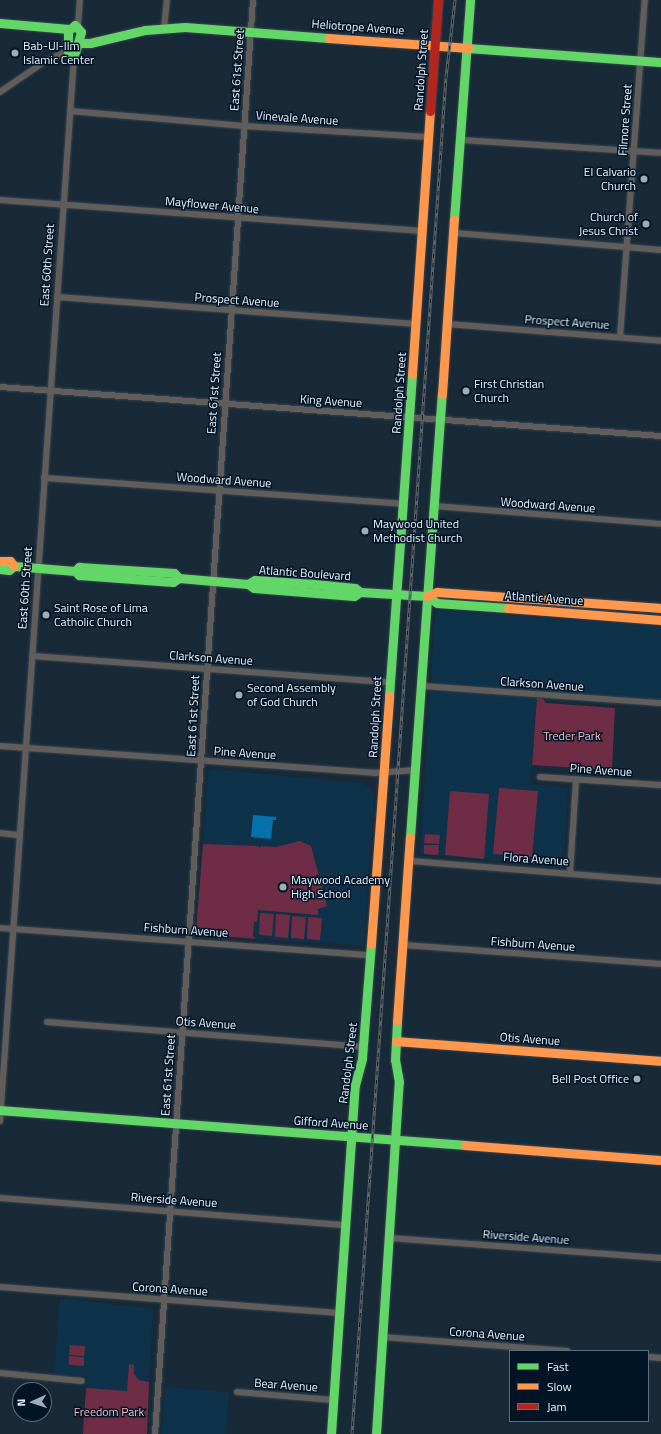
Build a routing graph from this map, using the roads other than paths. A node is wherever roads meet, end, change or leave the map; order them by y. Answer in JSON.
{"nodes":[{"id":1,"x":80,"y":0,"type":"edge"},
{"id":2,"x":167,"y":0,"type":"edge"},
{"id":3,"x":253,"y":0,"type":"edge"},
{"id":4,"x":438,"y":0,"type":"edge"},
{"id":5,"x":470,"y":0,"type":"edge"},
{"id":6,"x":645,"y":0,"type":"edge"},
{"id":7,"x":0,"y":23,"type":"edge"},
{"id":8,"x":73,"y":27,"type":"junction"},
{"id":9,"x":164,"y":28,"type":"junction"},
{"id":10,"x":251,"y":32,"type":"junction"},
{"id":11,"x":79,"y":43,"type":"junction"},
{"id":12,"x":434,"y":45,"type":"junction"},
{"id":13,"x":466,"y":48,"type":"junction"},
{"id":14,"x":71,"y":54,"type":"junction"},
{"id":15,"x":640,"y":61,"type":"junction"},
{"id":16,"x":661,"y":62,"type":"edge"},
{"id":17,"x":0,"y":92,"type":"edge"},
{"id":18,"x":70,"y":111,"type":"junction"},
{"id":19,"x":244,"y":126,"type":"junction"},
{"id":20,"x":428,"y":137,"type":"junction"},
{"id":21,"x":461,"y":140,"type":"junction"},
{"id":22,"x":634,"y":151,"type":"junction"},
{"id":23,"x":661,"y":153,"type":"edge"},
{"id":24,"x":0,"y":200,"type":"edge"},
{"id":25,"x":63,"y":204,"type":"junction"},
{"id":26,"x":237,"y":218,"type":"junction"},
{"id":27,"x":423,"y":231,"type":"junction"},
{"id":28,"x":455,"y":234,"type":"junction"},
{"id":29,"x":627,"y":247,"type":"junction"},
{"id":30,"x":661,"y":250,"type":"edge"},
{"id":31,"x":57,"y":297,"type":"junction"},
{"id":32,"x":231,"y":311,"type":"junction"},
{"id":33,"x":416,"y":324,"type":"junction"},
{"id":34,"x":447,"y":324,"type":"junction"},
{"id":35,"x":620,"y":337,"type":"junction"},
{"id":36,"x":661,"y":341,"type":"edge"},
{"id":37,"x":0,"y":387,"type":"edge"},
{"id":38,"x":50,"y":390,"type":"junction"},
{"id":39,"x":224,"y":404,"type":"junction"},
{"id":40,"x":409,"y":417,"type":"junction"},
{"id":41,"x":440,"y":420,"type":"junction"},
{"id":42,"x":661,"y":436,"type":"edge"},
{"id":43,"x":44,"y":478,"type":"junction"},
{"id":44,"x":218,"y":490,"type":"junction"},
{"id":45,"x":403,"y":504,"type":"junction"},
{"id":46,"x":434,"y":506,"type":"junction"},
{"id":47,"x":661,"y":524,"type":"edge"},
{"id":48,"x":0,"y":561,"type":"edge"},
{"id":49,"x":14,"y":566,"type":"junction"},
{"id":50,"x":38,"y":568,"type":"junction"},
{"id":51,"x":0,"y":569,"type":"edge"},
{"id":52,"x":214,"y":581,"type":"junction"},
{"id":53,"x":397,"y":594,"type":"junction"},
{"id":54,"x":428,"y":596,"type":"junction"},
{"id":55,"x":661,"y":608,"type":"edge"},
{"id":56,"x":661,"y":620,"type":"edge"},
{"id":57,"x":32,"y":656,"type":"junction"},
{"id":58,"x":207,"y":669,"type":"junction"},
{"id":59,"x":389,"y":682,"type":"junction"},
{"id":60,"x":422,"y":686,"type":"junction"},
{"id":61,"x":661,"y":703,"type":"edge"},
{"id":62,"x":0,"y":746,"type":"edge"},
{"id":63,"x":26,"y":748,"type":"junction"},
{"id":64,"x":202,"y":761,"type":"junction"},
{"id":65,"x":416,"y":770,"type":"junction"},
{"id":66,"x":384,"y":773,"type":"junction"},
{"id":67,"x":540,"y":777,"type":"dead end"},
{"id":68,"x":576,"y":779,"type":"junction"},
{"id":69,"x":661,"y":785,"type":"edge"},
{"id":70,"x":0,"y":834,"type":"edge"},
{"id":71,"x":20,"y":835,"type":"junction"},
{"id":72,"x":410,"y":861,"type":"junction"},
{"id":73,"x":570,"y":873,"type":"junction"},
{"id":74,"x":661,"y":881,"type":"edge"},
{"id":75,"x":0,"y":928,"type":"edge"},
{"id":76,"x":13,"y":928,"type":"junction"},
{"id":77,"x":188,"y":942,"type":"junction"},
{"id":78,"x":404,"y":945,"type":"junction"},
{"id":79,"x":370,"y":955,"type":"junction"},
{"id":80,"x":661,"y":964,"type":"edge"},
{"id":81,"x":0,"y":1019,"type":"edge"},
{"id":82,"x":7,"y":1020,"type":"junction"},
{"id":83,"x":47,"y":1022,"type":"dead end"},
{"id":84,"x":183,"y":1033,"type":"junction"},
{"id":85,"x":396,"y":1041,"type":"junction"},
{"id":86,"x":363,"y":1047,"type":"junction"},
{"id":87,"x":661,"y":1061,"type":"edge"},
{"id":88,"x":0,"y":1110,"type":"edge"},
{"id":89,"x":0,"y":1121,"type":"edge"},
{"id":90,"x":176,"y":1123,"type":"junction"},
{"id":91,"x":352,"y":1136,"type":"junction"},
{"id":92,"x":396,"y":1140,"type":"junction"},
{"id":93,"x":661,"y":1160,"type":"edge"},
{"id":94,"x":0,"y":1198,"type":"edge"},
{"id":95,"x":170,"y":1211,"type":"junction"},
{"id":96,"x":346,"y":1225,"type":"junction"},
{"id":97,"x":389,"y":1238,"type":"junction"},
{"id":98,"x":661,"y":1258,"type":"edge"},
{"id":99,"x":0,"y":1287,"type":"edge"},
{"id":100,"x":164,"y":1300,"type":"junction"},
{"id":101,"x":339,"y":1313,"type":"junction"},
{"id":102,"x":382,"y":1337,"type":"junction"},
{"id":103,"x":554,"y":1350,"type":"edge"},
{"id":104,"x":649,"y":1357,"type":"edge"},
{"id":105,"x":661,"y":1358,"type":"edge"},
{"id":106,"x":0,"y":1373,"type":"edge"},
{"id":107,"x":82,"y":1381,"type":"dead end"},
{"id":108,"x":237,"y":1392,"type":"dead end"},
{"id":109,"x":333,"y":1400,"type":"junction"},
{"id":110,"x":155,"y":1434,"type":"edge"},
{"id":111,"x":331,"y":1434,"type":"edge"},
{"id":112,"x":376,"y":1434,"type":"edge"}],
"edges":[{"from":1,"to":8,"type":"street","name":"East 60th Street"},
{"from":2,"to":9,"type":"street"},
{"from":3,"to":10,"type":"street","name":"East 61st Street"},
{"from":4,"to":12,"type":"street","name":"Randolph Street"},
{"from":5,"to":13,"type":"street"},
{"from":6,"to":15,"type":"street","name":"Filmore Street"},
{"from":7,"to":8,"type":"street"},
{"from":8,"to":11,"type":"street","name":"East 60th Street"},
{"from":8,"to":14,"type":"street","name":"East 60th Street"},
{"from":9,"to":10,"type":"street","name":"Heliotrope Avenue"},
{"from":9,"to":11,"type":"street","name":"Heliotrope Avenue"},
{"from":10,"to":12,"type":"street","name":"Heliotrope Avenue"},
{"from":10,"to":19,"type":"street","name":"East 61st Street"},
{"from":11,"to":14,"type":"street","name":"East 60th Street"},
{"from":12,"to":13,"type":"street","name":"Heliotrope Avenue"},
{"from":12,"to":20,"type":"street","name":"Randolph Street"},
{"from":13,"to":15,"type":"street","name":"Heliotrope Avenue"},
{"from":13,"to":21,"type":"street"},
{"from":14,"to":17,"type":"street"},
{"from":14,"to":18,"type":"street","name":"East 60th Street"},
{"from":15,"to":16,"type":"street","name":"Heliotrope Avenue"},
{"from":15,"to":22,"type":"street","name":"Filmore Street"},
{"from":18,"to":19,"type":"street","name":"Vinevale Avenue"},
{"from":18,"to":25,"type":"street","name":"East 60th Street"},
{"from":19,"to":20,"type":"street","name":"Vinevale Avenue"},
{"from":19,"to":26,"type":"street","name":"East 61st Street"},
{"from":20,"to":27,"type":"street","name":"Randolph Street"},
{"from":21,"to":22,"type":"street"},
{"from":21,"to":28,"type":"street"},
{"from":22,"to":23,"type":"street"},
{"from":22,"to":29,"type":"street","name":"Filmore Street"},
{"from":24,"to":25,"type":"street","name":"Mayflower Avenue"},
{"from":25,"to":26,"type":"street","name":"Mayflower Avenue"},
{"from":25,"to":31,"type":"street","name":"East 60th Street"},
{"from":26,"to":27,"type":"street","name":"Mayflower Avenue"},
{"from":26,"to":32,"type":"street","name":"East 61st Street"},
{"from":27,"to":33,"type":"street","name":"Randolph Street"},
{"from":28,"to":29,"type":"street"},
{"from":28,"to":34,"type":"street"},
{"from":29,"to":30,"type":"street"},
{"from":29,"to":35,"type":"street","name":"Filmore Street"},
{"from":31,"to":32,"type":"street","name":"Prospect Avenue"},
{"from":31,"to":38,"type":"street","name":"East 60th Street"},
{"from":32,"to":33,"type":"street","name":"Prospect Avenue"},
{"from":32,"to":39,"type":"street","name":"East 61st Street"},
{"from":33,"to":40,"type":"street","name":"Randolph Street"},
{"from":34,"to":35,"type":"street","name":"Prospect Avenue"},
{"from":34,"to":41,"type":"street"},
{"from":35,"to":36,"type":"street","name":"Prospect Avenue"},
{"from":37,"to":38,"type":"street","name":"King Avenue"},
{"from":38,"to":39,"type":"street","name":"King Avenue"},
{"from":38,"to":43,"type":"street","name":"East 60th Street"},
{"from":39,"to":40,"type":"street","name":"King Avenue"},
{"from":39,"to":44,"type":"street","name":"East 61st Street"},
{"from":40,"to":41,"type":"street","name":"King Avenue"},
{"from":40,"to":45,"type":"street","name":"Randolph Street"},
{"from":41,"to":42,"type":"street","name":"King Avenue"},
{"from":41,"to":46,"type":"street"},
{"from":43,"to":44,"type":"street","name":"Woodward Avenue"},
{"from":43,"to":50,"type":"street","name":"East 60th Street"},
{"from":44,"to":45,"type":"street","name":"Woodward Avenue"},
{"from":44,"to":52,"type":"street","name":"East 61st Street"},
{"from":45,"to":53,"type":"street","name":"Randolph Street"},
{"from":46,"to":47,"type":"street","name":"Woodward Avenue"},
{"from":46,"to":54,"type":"street"},
{"from":48,"to":49,"type":"street","name":"Atlantic Boulevard"},
{"from":49,"to":50,"type":"street","name":"Atlantic Boulevard"},
{"from":49,"to":51,"type":"street","name":"Atlantic Boulevard"},
{"from":50,"to":52,"type":"street","name":"Atlantic Boulevard"},
{"from":50,"to":57,"type":"street","name":"East 60th Street"},
{"from":52,"to":53,"type":"street","name":"Atlantic Boulevard"},
{"from":52,"to":58,"type":"street","name":"East 61st Street"},
{"from":53,"to":54,"type":"street","name":"Atlantic Avenue"},
{"from":53,"to":59,"type":"street","name":"Randolph Street"},
{"from":54,"to":55,"type":"street","name":"Atlantic Avenue"},
{"from":54,"to":56,"type":"street","name":"Atlantic Avenue"},
{"from":54,"to":60,"type":"street"},
{"from":57,"to":58,"type":"street","name":"Clarkson Avenue"},
{"from":57,"to":63,"type":"street","name":"East 60th Street"},
{"from":58,"to":59,"type":"street","name":"Clarkson Avenue"},
{"from":58,"to":64,"type":"street","name":"East 61st Street"},
{"from":59,"to":66,"type":"street","name":"Randolph Street"},
{"from":60,"to":61,"type":"street","name":"Clarkson Avenue"},
{"from":60,"to":65,"type":"street"},
{"from":62,"to":63,"type":"street","name":"Pine Avenue"},
{"from":63,"to":64,"type":"street","name":"Pine Avenue"},
{"from":63,"to":71,"type":"street","name":"East 60th Street"},
{"from":64,"to":66,"type":"street","name":"Pine Avenue"},
{"from":64,"to":77,"type":"street","name":"East 61st Street"},
{"from":65,"to":66,"type":"street","name":"Pine Avenue"},
{"from":65,"to":72,"type":"street"},
{"from":66,"to":79,"type":"street","name":"Randolph Street"},
{"from":67,"to":68,"type":"street","name":"Pine Avenue"},
{"from":68,"to":69,"type":"street","name":"Pine Avenue"},
{"from":68,"to":73,"type":"street"},
{"from":70,"to":71,"type":"street"},
{"from":71,"to":76,"type":"street","name":"East 60th Street"},
{"from":72,"to":73,"type":"street","name":"Flora Avenue"},
{"from":72,"to":78,"type":"street"},
{"from":73,"to":74,"type":"street","name":"Flora Avenue"},
{"from":75,"to":76,"type":"street","name":"Fishburn Avenue"},
{"from":76,"to":77,"type":"street","name":"Fishburn Avenue"},
{"from":76,"to":82,"type":"street","name":"East 60th Street"},
{"from":77,"to":79,"type":"street","name":"Fishburn Avenue"},
{"from":77,"to":84,"type":"street","name":"East 61st Street"},
{"from":78,"to":80,"type":"street","name":"Fishburn Avenue"},
{"from":78,"to":85,"type":"street"},
{"from":79,"to":86,"type":"street","name":"Randolph Street"},
{"from":81,"to":82,"type":"street"},
{"from":82,"to":88,"type":"street","name":"East 60th Street"},
{"from":83,"to":84,"type":"street","name":"Otis Avenue"},
{"from":84,"to":86,"type":"street","name":"Otis Avenue"},
{"from":84,"to":90,"type":"street","name":"East 61st Street"},
{"from":85,"to":87,"type":"street","name":"Otis Avenue"},
{"from":85,"to":92,"type":"street"},
{"from":86,"to":91,"type":"street","name":"Randolph Street"},
{"from":88,"to":89,"type":"street","name":"East 60th Street"},
{"from":88,"to":90,"type":"street","name":"Gifford Avenue"},
{"from":90,"to":91,"type":"street","name":"Gifford Avenue"},
{"from":90,"to":95,"type":"street","name":"East 61st Street"},
{"from":91,"to":92,"type":"street","name":"Gifford Avenue"},
{"from":91,"to":96,"type":"street","name":"Randolph Street"},
{"from":92,"to":93,"type":"street","name":"Gifford Avenue"},
{"from":92,"to":97,"type":"street"},
{"from":94,"to":95,"type":"street","name":"Riverside Avenue"},
{"from":95,"to":96,"type":"street","name":"Riverside Avenue"},
{"from":95,"to":100,"type":"street","name":"East 61st Street"},
{"from":96,"to":101,"type":"street","name":"Randolph Street"},
{"from":97,"to":98,"type":"street","name":"Riverside Avenue"},
{"from":97,"to":102,"type":"street"},
{"from":99,"to":100,"type":"street","name":"Corona Avenue"},
{"from":100,"to":101,"type":"street","name":"Corona Avenue"},
{"from":100,"to":110,"type":"street","name":"East 61st Street"},
{"from":101,"to":109,"type":"street","name":"Randolph Street"},
{"from":102,"to":103,"type":"street","name":"Corona Avenue"},
{"from":102,"to":112,"type":"street"},
{"from":104,"to":105,"type":"street"},
{"from":106,"to":107,"type":"street"},
{"from":108,"to":109,"type":"street","name":"Bear Avenue"},
{"from":109,"to":111,"type":"street","name":"Randolph Street"}]}
